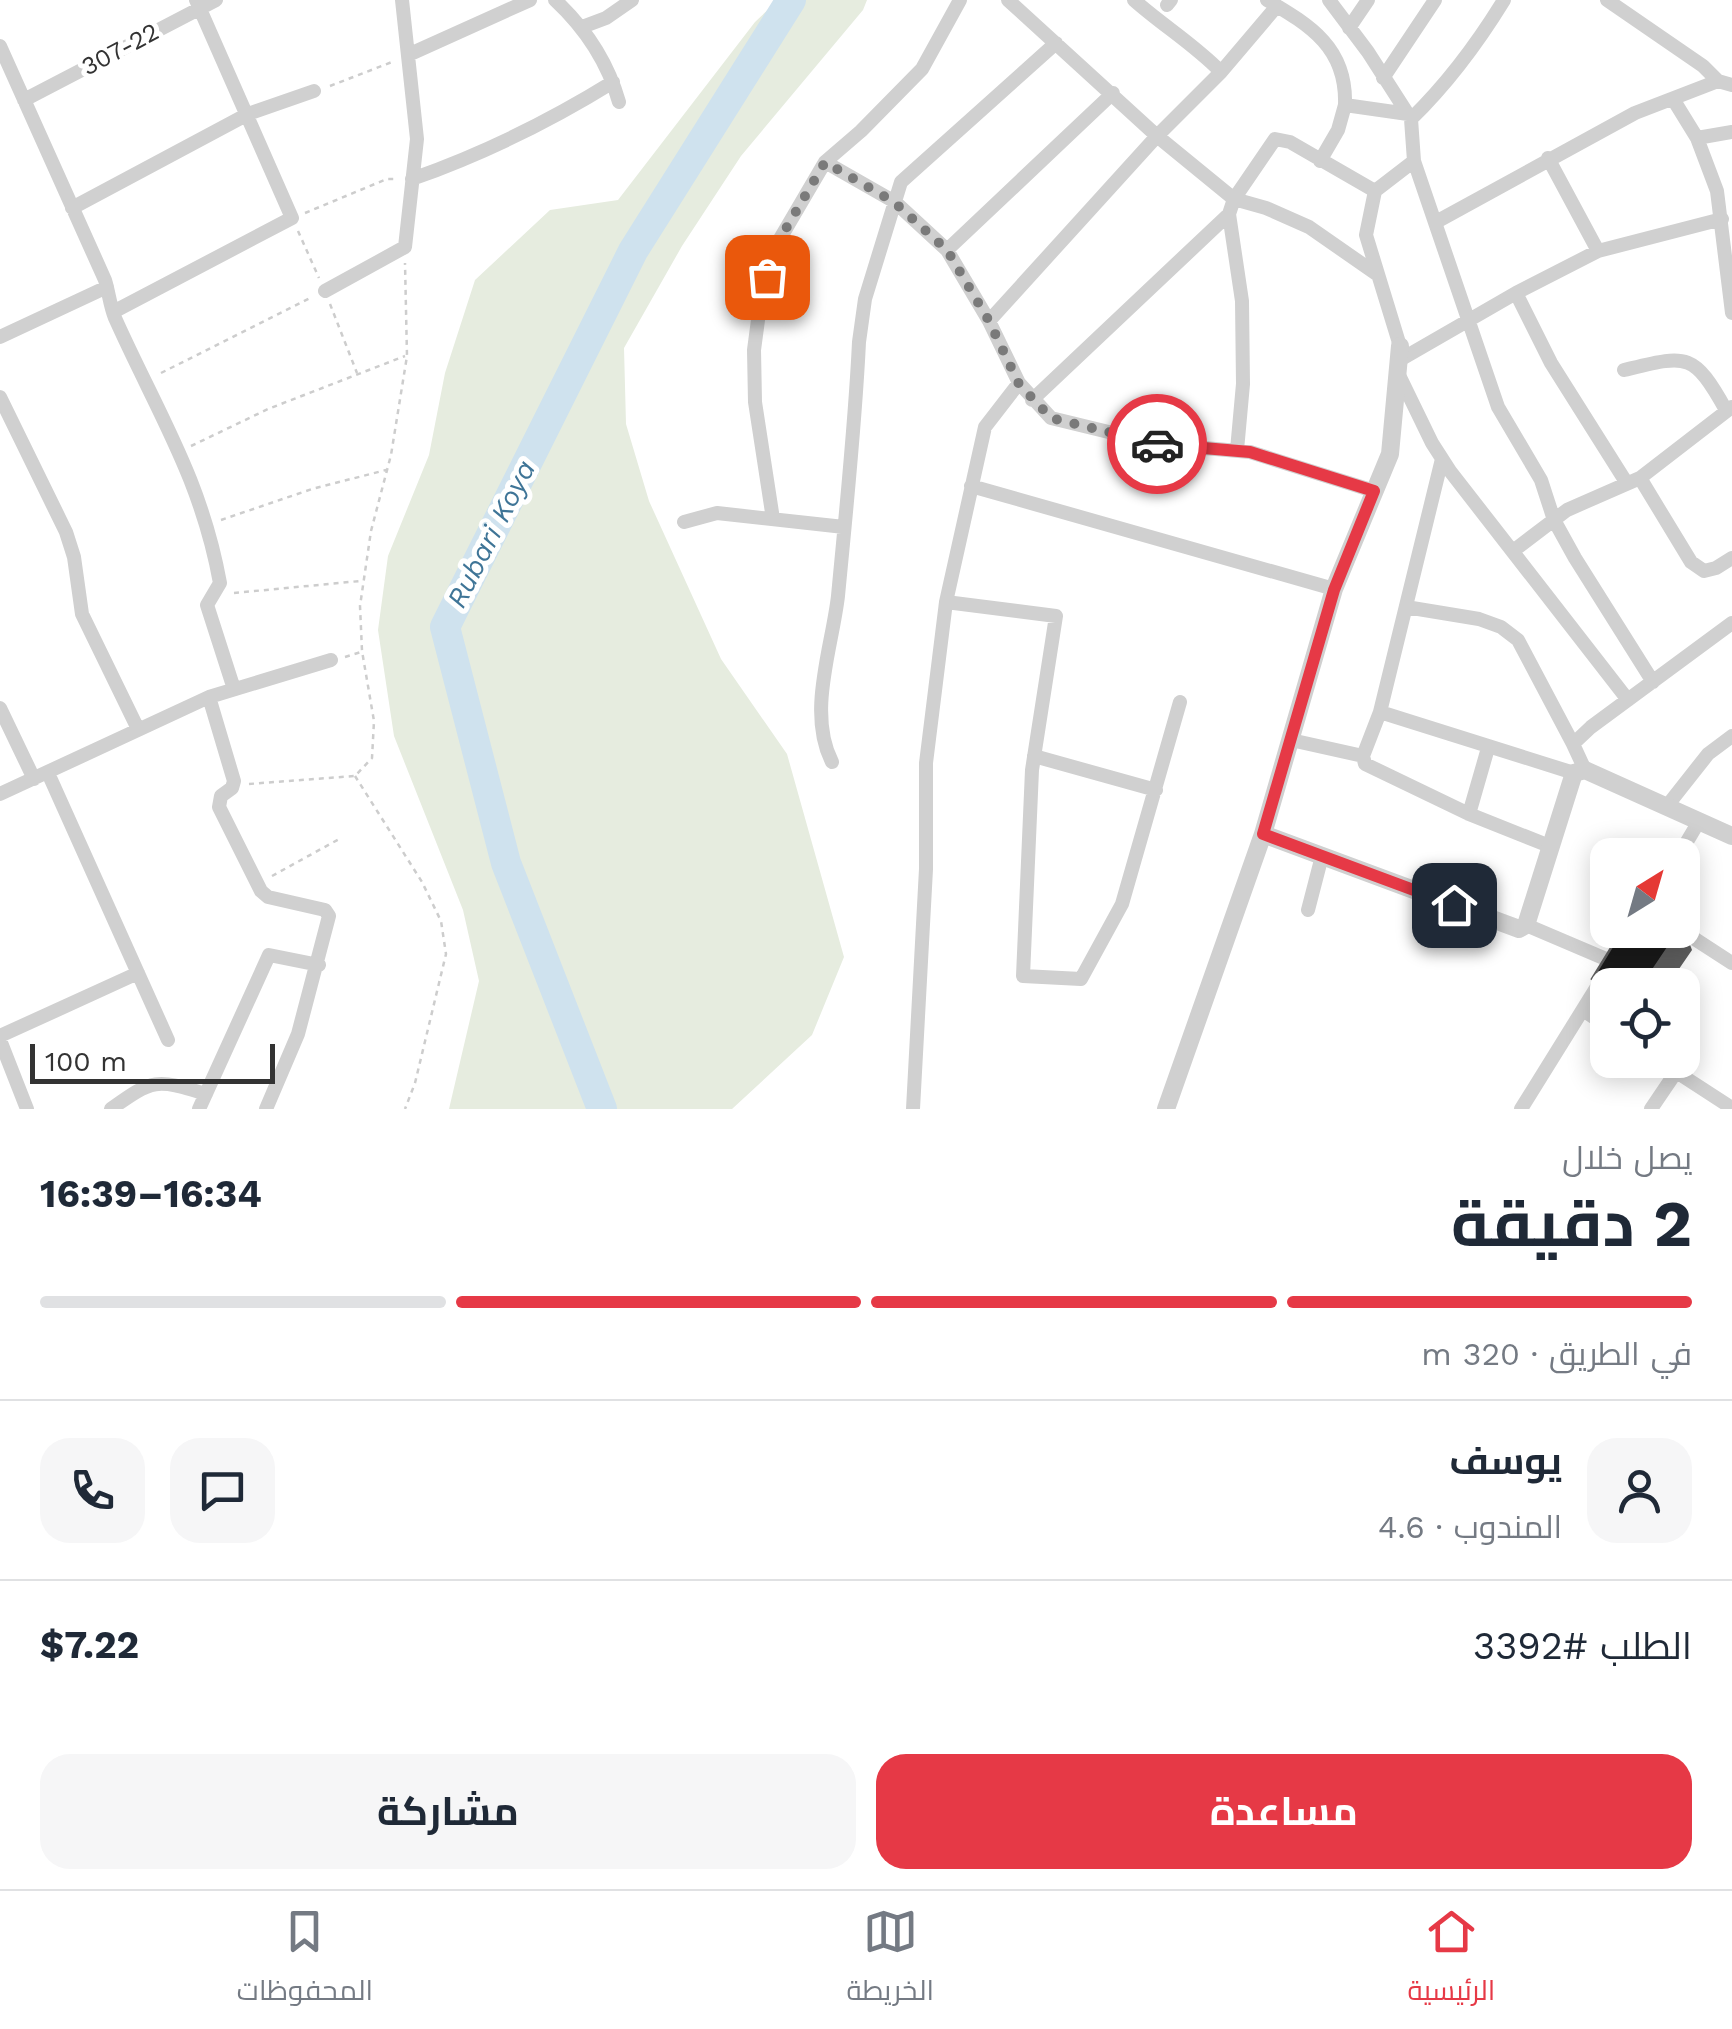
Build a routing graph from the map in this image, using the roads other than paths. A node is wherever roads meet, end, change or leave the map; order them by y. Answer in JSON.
{"nodes":[{"id":1,"x":216,"y":0,"type":"edge"},
{"id":2,"x":402,"y":0,"type":"edge"},
{"id":3,"x":530,"y":0,"type":"edge"},
{"id":4,"x":556,"y":0,"type":"edge"},
{"id":5,"x":632,"y":0,"type":"edge"},
{"id":6,"x":960,"y":0,"type":"edge"},
{"id":7,"x":1008,"y":0,"type":"edge"},
{"id":8,"x":1134,"y":0,"type":"edge"},
{"id":9,"x":1329,"y":0,"type":"edge"},
{"id":10,"x":1368,"y":0,"type":"edge"},
{"id":11,"x":1435,"y":0,"type":"edge"},
{"id":12,"x":1504,"y":0,"type":"edge"},
{"id":13,"x":1607,"y":0,"type":"edge"},
{"id":14,"x":197,"y":3,"type":"edge"},
{"id":15,"x":1272,"y":3,"type":"edge"},
{"id":16,"x":582,"y":26,"type":"junction"},
{"id":17,"x":1349,"y":28,"type":"junction"},
{"id":18,"x":1056,"y":43,"type":"junction"},
{"id":19,"x":0,"y":46,"type":"edge"},
{"id":20,"x":408,"y":56,"type":"junction"},
{"id":21,"x":1222,"y":72,"type":"junction"},
{"id":22,"x":1383,"y":78,"type":"junction"},
{"id":23,"x":613,"y":82,"type":"junction"},
{"id":24,"x":1725,"y":83,"type":"edge"},
{"id":25,"x":314,"y":91,"type":"road end"},
{"id":26,"x":1113,"y":93,"type":"junction"},
{"id":27,"x":1672,"y":99,"type":"junction"},
{"id":28,"x":24,"y":100,"type":"junction"},
{"id":29,"x":620,"y":102,"type":"dead end"},
{"id":30,"x":1345,"y":104,"type":"junction"},
{"id":31,"x":248,"y":114,"type":"junction"},
{"id":32,"x":1409,"y":117,"type":"junction"},
{"id":33,"x":1732,"y":132,"type":"edge"},
{"id":34,"x":1157,"y":136,"type":"junction"},
{"id":35,"x":1696,"y":138,"type":"junction"},
{"id":36,"x":1548,"y":158,"type":"junction"},
{"id":37,"x":1414,"y":160,"type":"junction"},
{"id":38,"x":1320,"y":161,"type":"junction"},
{"id":39,"x":825,"y":162,"type":"junction"},
{"id":40,"x":412,"y":179,"type":"junction"},
{"id":41,"x":1375,"y":192,"type":"junction"},
{"id":42,"x":894,"y":202,"type":"junction"},
{"id":43,"x":1231,"y":206,"type":"junction"},
{"id":44,"x":72,"y":208,"type":"junction"},
{"id":45,"x":1722,"y":219,"type":"junction"},
{"id":46,"x":1436,"y":222,"type":"junction"},
{"id":47,"x":947,"y":250,"type":"junction"},
{"id":48,"x":1598,"y":251,"type":"junction"},
{"id":49,"x":1378,"y":275,"type":"junction"},
{"id":50,"x":107,"y":287,"type":"junction"},
{"id":51,"x":325,"y":291,"type":"road end"},
{"id":52,"x":1516,"y":293,"type":"junction"},
{"id":53,"x":113,"y":312,"type":"junction"},
{"id":54,"x":1732,"y":312,"type":"edge"},
{"id":55,"x":1468,"y":320,"type":"junction"},
{"id":56,"x":989,"y":321,"type":"junction"},
{"id":57,"x":0,"y":337,"type":"edge"},
{"id":58,"x":1398,"y":359,"type":"junction"},
{"id":59,"x":1624,"y":370,"type":"dead end"},
{"id":60,"x":1019,"y":384,"type":"junction"},
{"id":61,"x":0,"y":396,"type":"edge"},
{"id":62,"x":1032,"y":400,"type":"junction"},
{"id":63,"x":1729,"y":408,"type":"edge"},
{"id":64,"x":1237,"y":450,"type":"junction"},
{"id":65,"x":1442,"y":459,"type":"junction"},
{"id":66,"x":1633,"y":480,"type":"junction"},
{"id":67,"x":971,"y":486,"type":"junction"},
{"id":68,"x":1374,"y":491,"type":"junction"},
{"id":69,"x":773,"y":520,"type":"junction"},
{"id":70,"x":1554,"y":520,"type":"junction"},
{"id":71,"x":684,"y":522,"type":"dead end"},
{"id":72,"x":844,"y":527,"type":"junction"},
{"id":73,"x":1512,"y":551,"type":"junction"},
{"id":74,"x":1732,"y":558,"type":"edge"},
{"id":75,"x":1334,"y":590,"type":"junction"},
{"id":76,"x":946,"y":602,"type":"junction"},
{"id":77,"x":1406,"y":607,"type":"junction"},
{"id":78,"x":1732,"y":623,"type":"edge"},
{"id":79,"x":331,"y":660,"type":"road end"},
{"id":80,"x":1653,"y":682,"type":"junction"},
{"id":81,"x":234,"y":689,"type":"junction"},
{"id":82,"x":209,"y":697,"type":"junction"},
{"id":83,"x":1628,"y":700,"type":"junction"},
{"id":84,"x":1180,"y":702,"type":"dead end"},
{"id":85,"x":0,"y":708,"type":"edge"},
{"id":86,"x":1380,"y":712,"type":"junction"},
{"id":87,"x":138,"y":729,"type":"junction"},
{"id":88,"x":1732,"y":736,"type":"edge"},
{"id":89,"x":1291,"y":740,"type":"junction"},
{"id":90,"x":1573,"y":744,"type":"junction"},
{"id":91,"x":1488,"y":748,"type":"junction"},
{"id":92,"x":1034,"y":756,"type":"junction"},
{"id":93,"x":1363,"y":756,"type":"junction"},
{"id":94,"x":832,"y":762,"type":"dead end"},
{"id":95,"x":1580,"y":772,"type":"junction"},
{"id":96,"x":40,"y":776,"type":"junction"},
{"id":97,"x":1156,"y":790,"type":"junction"},
{"id":98,"x":0,"y":794,"type":"edge"},
{"id":99,"x":1667,"y":806,"type":"junction"},
{"id":100,"x":1469,"y":814,"type":"junction"},
{"id":101,"x":1698,"y":823,"type":"junction"},
{"id":102,"x":1263,"y":834,"type":"junction"},
{"id":103,"x":1732,"y":836,"type":"edge"},
{"id":104,"x":1689,"y":838,"type":"edge"},
{"id":105,"x":1552,"y":847,"type":"junction"},
{"id":106,"x":1322,"y":856,"type":"junction"},
{"id":107,"x":1308,"y":910,"type":"dead end"},
{"id":108,"x":1526,"y":925,"type":"junction"},
{"id":109,"x":1700,"y":942,"type":"edge"},
{"id":110,"x":1622,"y":948,"type":"edge"},
{"id":111,"x":1613,"y":962,"type":"junction"},
{"id":112,"x":1732,"y":963,"type":"edge"},
{"id":113,"x":319,"y":964,"type":"junction"},
{"id":114,"x":138,"y":973,"type":"junction"},
{"id":115,"x":1582,"y":1010,"type":"junction"},
{"id":116,"x":1590,"y":1015,"type":"edge"},
{"id":117,"x":0,"y":1038,"type":"edge"},
{"id":118,"x":168,"y":1040,"type":"dead end"},
{"id":119,"x":1672,"y":1078,"type":"edge"},
{"id":120,"x":1685,"y":1078,"type":"edge"},
{"id":121,"x":206,"y":1094,"type":"junction"},
{"id":122,"x":1732,"y":1108,"type":"edge"},
{"id":123,"x":27,"y":1109,"type":"edge"},
{"id":124,"x":111,"y":1109,"type":"edge"},
{"id":125,"x":199,"y":1109,"type":"edge"},
{"id":126,"x":266,"y":1109,"type":"edge"},
{"id":127,"x":912,"y":1109,"type":"edge"},
{"id":128,"x":1166,"y":1109,"type":"edge"},
{"id":129,"x":1521,"y":1109,"type":"edge"},
{"id":130,"x":1651,"y":1109,"type":"edge"}],
"edges":[{"from":1,"to":14,"type":"street","name":"307-22"},
{"from":2,"to":20,"type":"street"},
{"from":3,"to":20,"type":"street"},
{"from":4,"to":16,"type":"street"},
{"from":5,"to":16,"type":"street"},
{"from":6,"to":39,"type":"street"},
{"from":7,"to":18,"type":"street"},
{"from":8,"to":21,"type":"street"},
{"from":9,"to":17,"type":"street"},
{"from":10,"to":17,"type":"street"},
{"from":11,"to":22,"type":"street"},
{"from":12,"to":32,"type":"street"},
{"from":13,"to":24,"type":"street"},
{"from":14,"to":28,"type":"street","name":"307-22"},
{"from":14,"to":31,"type":"street"},
{"from":15,"to":21,"type":"street"},
{"from":15,"to":30,"type":"street"},
{"from":16,"to":23,"type":"street"},
{"from":17,"to":22,"type":"street"},
{"from":18,"to":26,"type":"street"},
{"from":18,"to":42,"type":"street"},
{"from":19,"to":28,"type":"street"},
{"from":20,"to":40,"type":"street"},
{"from":21,"to":34,"type":"street"},
{"from":22,"to":32,"type":"street"},
{"from":23,"to":29,"type":"street"},
{"from":23,"to":40,"type":"street"},
{"from":24,"to":27,"type":"street"},
{"from":25,"to":31,"type":"street"},
{"from":26,"to":34,"type":"street"},
{"from":26,"to":47,"type":"street"},
{"from":27,"to":35,"type":"street"},
{"from":27,"to":36,"type":"street"},
{"from":28,"to":44,"type":"street"},
{"from":30,"to":32,"type":"street"},
{"from":30,"to":38,"type":"street"},
{"from":31,"to":44,"type":"street"},
{"from":31,"to":53,"type":"street"},
{"from":32,"to":37,"type":"street"},
{"from":33,"to":35,"type":"street"},
{"from":34,"to":43,"type":"street"},
{"from":34,"to":56,"type":"street"},
{"from":35,"to":45,"type":"street"},
{"from":36,"to":46,"type":"street"},
{"from":36,"to":48,"type":"street"},
{"from":37,"to":41,"type":"street"},
{"from":37,"to":46,"type":"street"},
{"from":38,"to":41,"type":"street"},
{"from":38,"to":43,"type":"street"},
{"from":39,"to":42,"type":"street"},
{"from":39,"to":69,"type":"street"},
{"from":40,"to":51,"type":"street"},
{"from":41,"to":49,"type":"street"},
{"from":42,"to":47,"type":"street"},
{"from":42,"to":72,"type":"street"},
{"from":43,"to":49,"type":"street"},
{"from":43,"to":62,"type":"street"},
{"from":43,"to":64,"type":"street"},
{"from":44,"to":50,"type":"street"},
{"from":45,"to":48,"type":"street"},
{"from":45,"to":54,"type":"street"},
{"from":46,"to":55,"type":"street"},
{"from":47,"to":56,"type":"street"},
{"from":48,"to":52,"type":"street"},
{"from":49,"to":58,"type":"street"},
{"from":50,"to":53,"type":"street"},
{"from":50,"to":57,"type":"street"},
{"from":52,"to":55,"type":"street"},
{"from":52,"to":66,"type":"street"},
{"from":53,"to":81,"type":"street"},
{"from":55,"to":58,"type":"street"},
{"from":55,"to":70,"type":"street"},
{"from":56,"to":60,"type":"street"},
{"from":58,"to":65,"type":"street"},
{"from":58,"to":68,"type":"street"},
{"from":59,"to":63,"type":"street"},
{"from":60,"to":62,"type":"street"},
{"from":60,"to":67,"type":"street"},
{"from":61,"to":87,"type":"street"},
{"from":62,"to":64,"type":"street"},
{"from":63,"to":66,"type":"street"},
{"from":64,"to":68,"type":"street"},
{"from":65,"to":73,"type":"street"},
{"from":65,"to":77,"type":"street"},
{"from":66,"to":70,"type":"street"},
{"from":66,"to":74,"type":"street"},
{"from":67,"to":75,"type":"street"},
{"from":67,"to":76,"type":"street"},
{"from":68,"to":75,"type":"street"},
{"from":69,"to":71,"type":"street"},
{"from":69,"to":72,"type":"street"},
{"from":70,"to":73,"type":"street"},
{"from":70,"to":80,"type":"street"},
{"from":72,"to":94,"type":"street"},
{"from":73,"to":83,"type":"street"},
{"from":75,"to":89,"type":"street"},
{"from":76,"to":92,"type":"street"},
{"from":76,"to":127,"type":"street"},
{"from":77,"to":86,"type":"street"},
{"from":77,"to":90,"type":"street"},
{"from":78,"to":80,"type":"street"},
{"from":79,"to":81,"type":"street"},
{"from":80,"to":83,"type":"street"},
{"from":81,"to":82,"type":"street"},
{"from":82,"to":87,"type":"street"},
{"from":82,"to":113,"type":"street"},
{"from":83,"to":90,"type":"street"},
{"from":84,"to":97,"type":"street"},
{"from":85,"to":96,"type":"street"},
{"from":86,"to":91,"type":"street"},
{"from":86,"to":93,"type":"street"},
{"from":87,"to":96,"type":"street"},
{"from":88,"to":99,"type":"street"},
{"from":89,"to":93,"type":"street"},
{"from":89,"to":102,"type":"street"},
{"from":90,"to":95,"type":"street"},
{"from":91,"to":95,"type":"street"},
{"from":91,"to":100,"type":"street"},
{"from":92,"to":97,"type":"street"},
{"from":92,"to":97,"type":"street"},
{"from":93,"to":100,"type":"street"},
{"from":95,"to":99,"type":"street"},
{"from":95,"to":105,"type":"street"},
{"from":96,"to":98,"type":"street"},
{"from":96,"to":114,"type":"street"},
{"from":99,"to":101,"type":"street"},
{"from":100,"to":105,"type":"street"},
{"from":101,"to":103,"type":"street"},
{"from":101,"to":104,"type":"street"},
{"from":102,"to":106,"type":"street"},
{"from":102,"to":128,"type":"street"},
{"from":105,"to":108,"type":"street"},
{"from":106,"to":107,"type":"street"},
{"from":106,"to":108,"type":"street"},
{"from":108,"to":111,"type":"street"},
{"from":109,"to":112,"type":"street"},
{"from":110,"to":111,"type":"street"},
{"from":111,"to":115,"type":"street"},
{"from":113,"to":121,"type":"street"},
{"from":113,"to":126,"type":"street"},
{"from":114,"to":117,"type":"street"},
{"from":114,"to":118,"type":"street"},
{"from":115,"to":116,"type":"street"},
{"from":115,"to":129,"type":"street"},
{"from":117,"to":123,"type":"street"},
{"from":119,"to":130,"type":"street"},
{"from":120,"to":122,"type":"street"},
{"from":121,"to":124,"type":"street"},
{"from":121,"to":125,"type":"street"}]}
